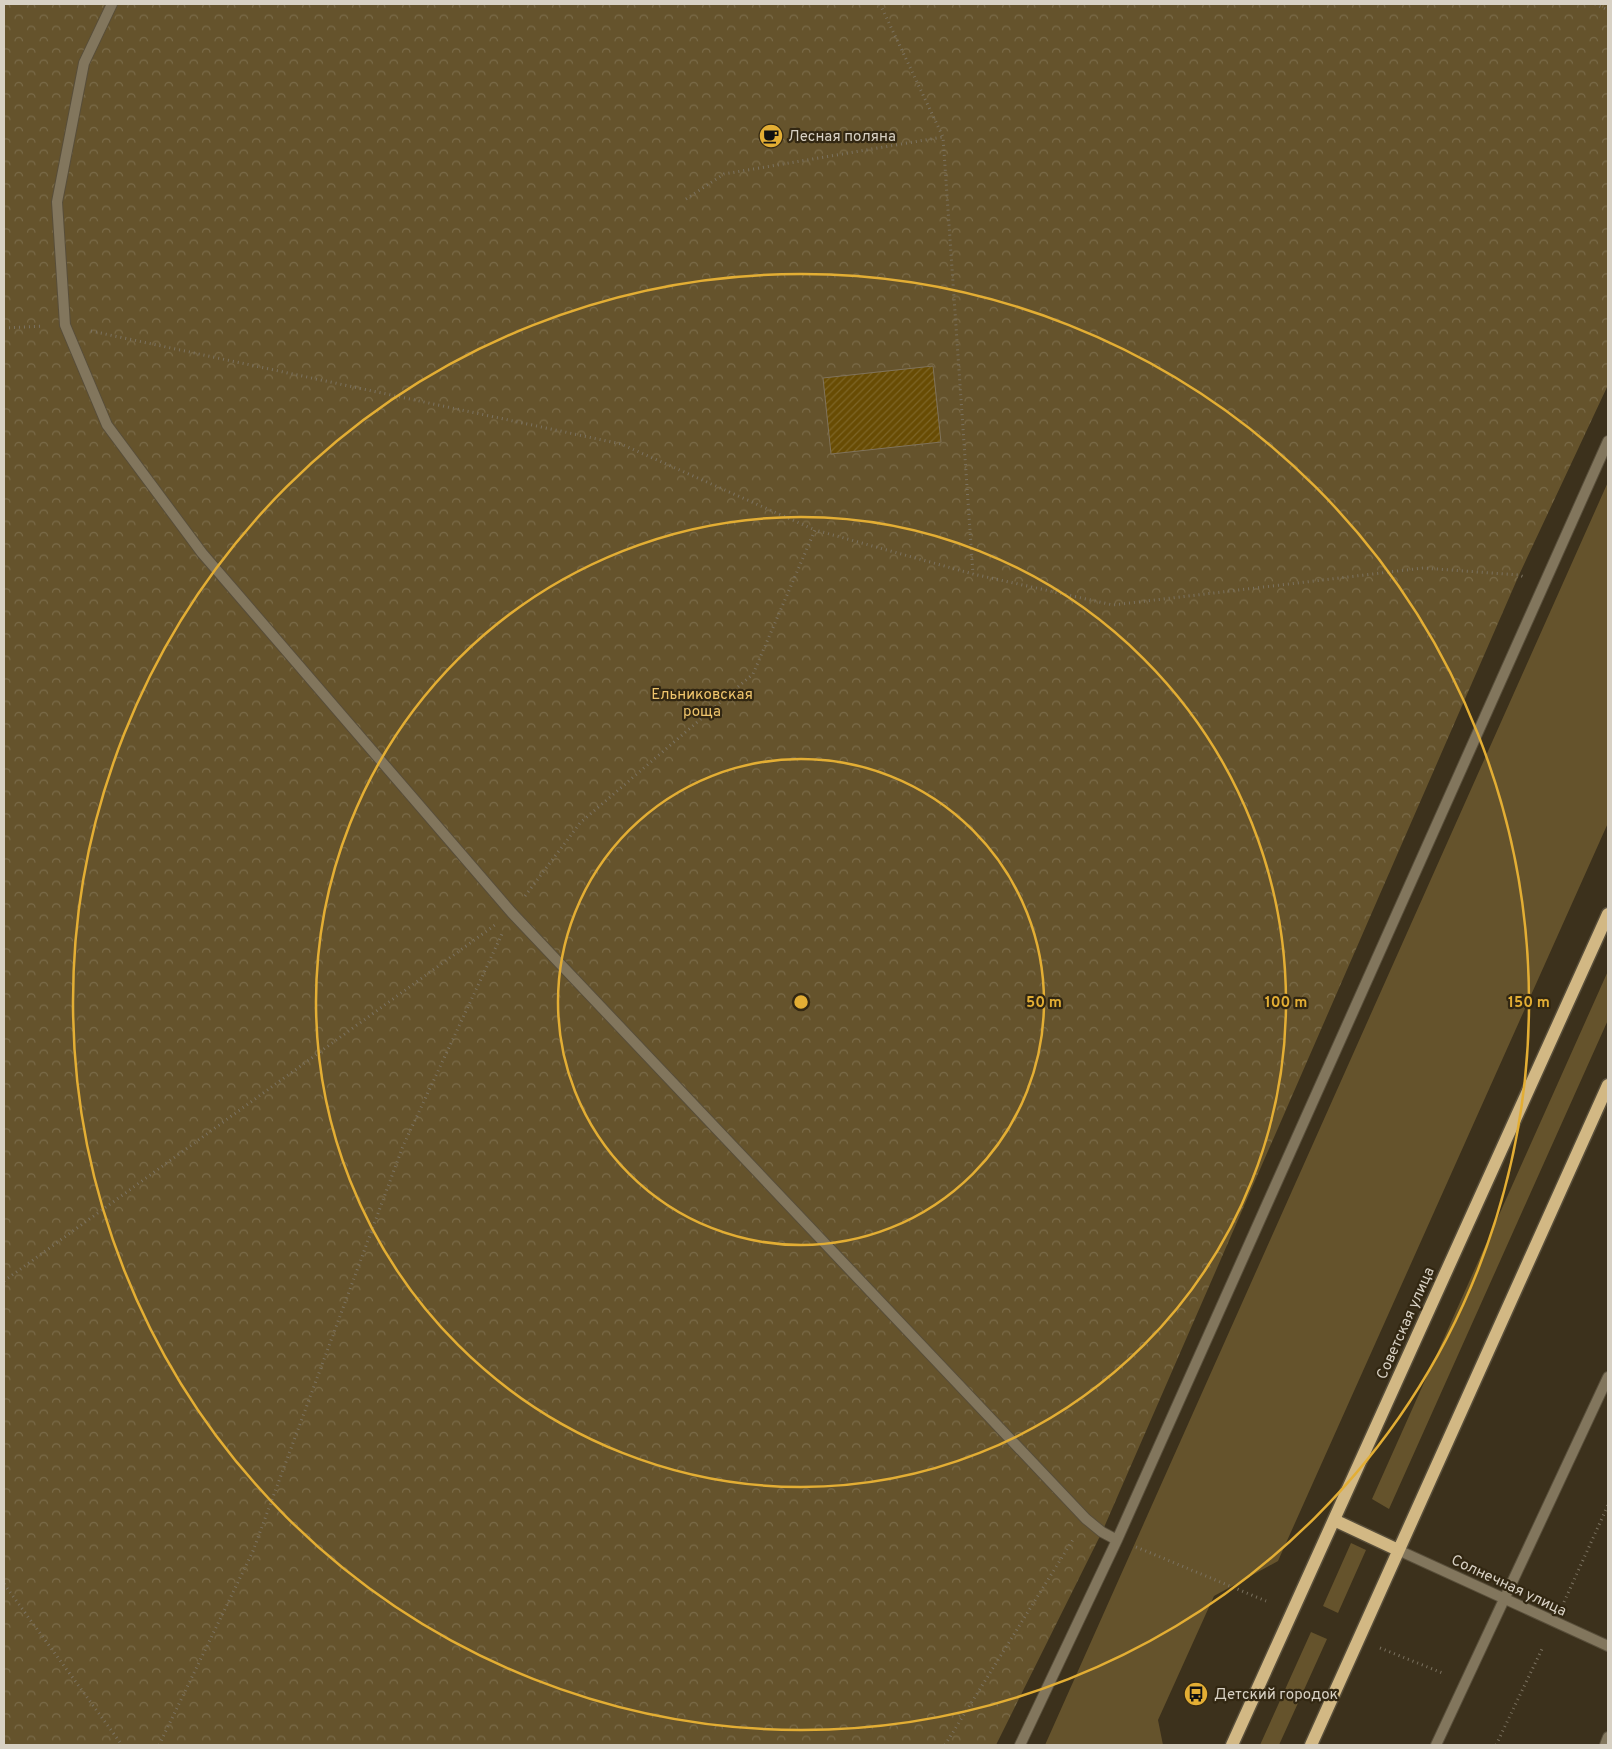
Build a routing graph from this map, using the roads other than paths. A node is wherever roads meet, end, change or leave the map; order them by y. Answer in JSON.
{"nodes":[{"id":1,"x":112,"y":4,"type":"edge"},
{"id":2,"x":1608,"y":441,"type":"edge"},
{"id":3,"x":1608,"y":914,"type":"edge"},
{"id":4,"x":1608,"y":1085,"type":"edge"},
{"id":5,"x":1608,"y":1377,"type":"edge"},
{"id":6,"x":1334,"y":1520,"type":"junction"},
{"id":7,"x":1117,"y":1540,"type":"junction"},
{"id":8,"x":1398,"y":1550,"type":"junction"},
{"id":9,"x":1504,"y":1599,"type":"junction"},
{"id":10,"x":1608,"y":1646,"type":"edge"},
{"id":11,"x":1608,"y":1737,"type":"edge"},
{"id":12,"x":1020,"y":1745,"type":"edge"},
{"id":13,"x":1232,"y":1745,"type":"edge"},
{"id":14,"x":1311,"y":1745,"type":"edge"},
{"id":15,"x":1436,"y":1745,"type":"edge"},
{"id":16,"x":1604,"y":1745,"type":"edge"}],
"edges":[{"from":1,"to":7,"type":"street"},
{"from":2,"to":7,"type":"street"},
{"from":3,"to":6,"type":"main road","name":"Советская улица"},
{"from":4,"to":8,"type":"main road"},
{"from":5,"to":9,"type":"street"},
{"from":6,"to":8,"type":"main road"},
{"from":6,"to":13,"type":"main road","name":"Советская улица"},
{"from":7,"to":12,"type":"street"},
{"from":8,"to":9,"type":"street","name":"Солнечная улица"},
{"from":8,"to":14,"type":"main road"},
{"from":9,"to":10,"type":"street","name":"Солнечная улица"},
{"from":9,"to":15,"type":"street"},
{"from":11,"to":16,"type":"street"}]}
